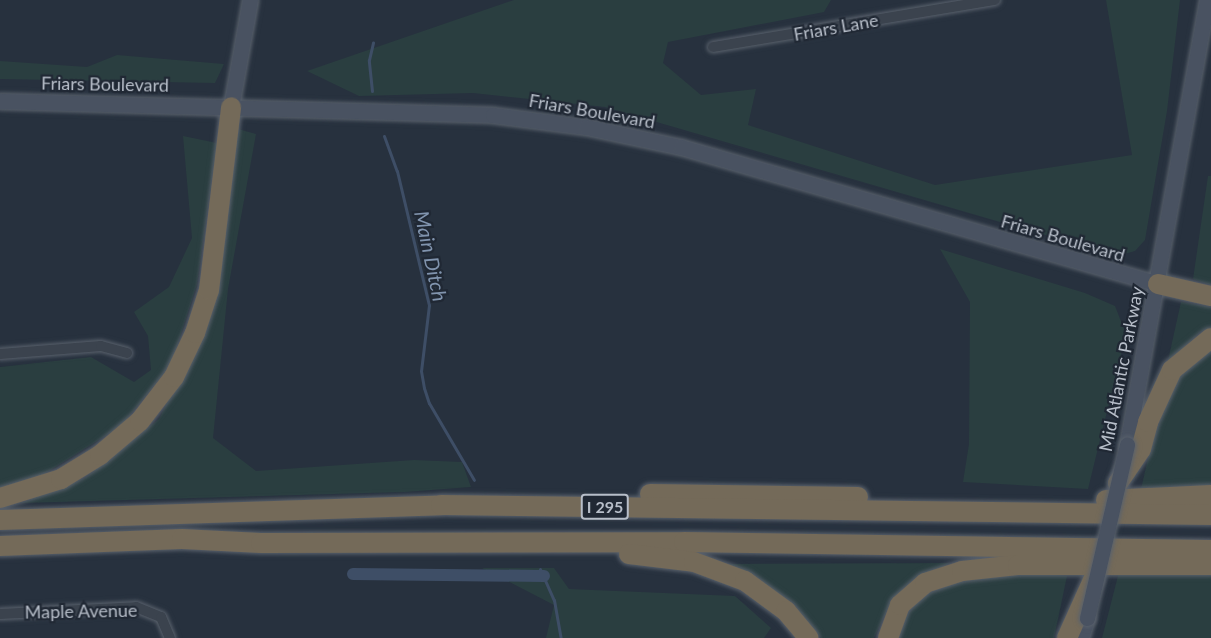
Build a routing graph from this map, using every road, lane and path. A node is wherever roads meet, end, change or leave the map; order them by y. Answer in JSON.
{"nodes":[{"id":1,"x":250,"y":0,"type":"edge"},
{"id":2,"x":995,"y":0,"type":"edge"},
{"id":3,"x":1207,"y":0,"type":"edge"},
{"id":4,"x":1207,"y":29,"type":"edge"},
{"id":5,"x":713,"y":47,"type":"dead end"},
{"id":6,"x":0,"y":101,"type":"edge"},
{"id":7,"x":231,"y":107,"type":"junction"},
{"id":8,"x":1158,"y":284,"type":"junction"},
{"id":9,"x":1211,"y":296,"type":"edge"},
{"id":10,"x":1211,"y":339,"type":"edge"},
{"id":11,"x":127,"y":353,"type":"dead end"},
{"id":12,"x":0,"y":354,"type":"edge"},
{"id":13,"x":1134,"y":447,"type":"junction"},
{"id":14,"x":1118,"y":483,"type":"joint"},
{"id":15,"x":1211,"y":495,"type":"edge"},
{"id":16,"x":0,"y":498,"type":"edge"},
{"id":17,"x":513,"y":506,"type":"junction"},
{"id":18,"x":1211,"y":515,"type":"edge"},
{"id":19,"x":0,"y":520,"type":"edge"},
{"id":20,"x":261,"y":543,"type":"junction"},
{"id":21,"x":0,"y":546,"type":"edge"},
{"id":22,"x":1211,"y":550,"type":"edge"},
{"id":23,"x":1211,"y":565,"type":"edge"},
{"id":24,"x":1098,"y":570,"type":"joint"},
{"id":25,"x":0,"y":614,"type":"edge"},
{"id":26,"x":1082,"y":617,"type":"junction"},
{"id":27,"x":170,"y":638,"type":"edge"},
{"id":28,"x":809,"y":638,"type":"edge"},
{"id":29,"x":888,"y":638,"type":"edge"},
{"id":30,"x":1067,"y":638,"type":"edge"},
{"id":31,"x":1081,"y":638,"type":"edge"}],
"edges":[{"from":1,"to":7,"type":"main road"},
{"from":2,"to":5,"type":"street","name":"Friars Lane"},
{"from":3,"to":4,"type":"main road","name":"Mid Atlantic Parkway"},
{"from":4,"to":8,"type":"main road","name":"Mid Atlantic Parkway"},
{"from":6,"to":7,"type":"main road","name":"Friars Boulevard"},
{"from":7,"to":8,"type":"main road","name":"Friars Boulevard"},
{"from":7,"to":16,"type":"highway"},
{"from":8,"to":9,"type":"highway"},
{"from":8,"to":13,"type":"main road","name":"Mid Atlantic Parkway"},
{"from":10,"to":13,"type":"highway"},
{"from":11,"to":12,"type":"street"},
{"from":13,"to":14,"type":"highway"},
{"from":14,"to":24,"type":"main road","bridge":true},
{"from":15,"to":17,"type":"highway"},
{"from":17,"to":18,"type":"highway","number":"I 295"},
{"from":17,"to":19,"type":"highway","number":"I 295"},
{"from":20,"to":21,"type":"highway","number":"I 295"},
{"from":20,"to":22,"type":"highway","number":"I 295"},
{"from":20,"to":28,"type":"highway"},
{"from":23,"to":29,"type":"highway"},
{"from":24,"to":26,"type":"highway","bridge":true},
{"from":25,"to":27,"type":"street","name":"Maple Avenue"},
{"from":26,"to":30,"type":"highway"},
{"from":26,"to":31,"type":"main road"}]}
